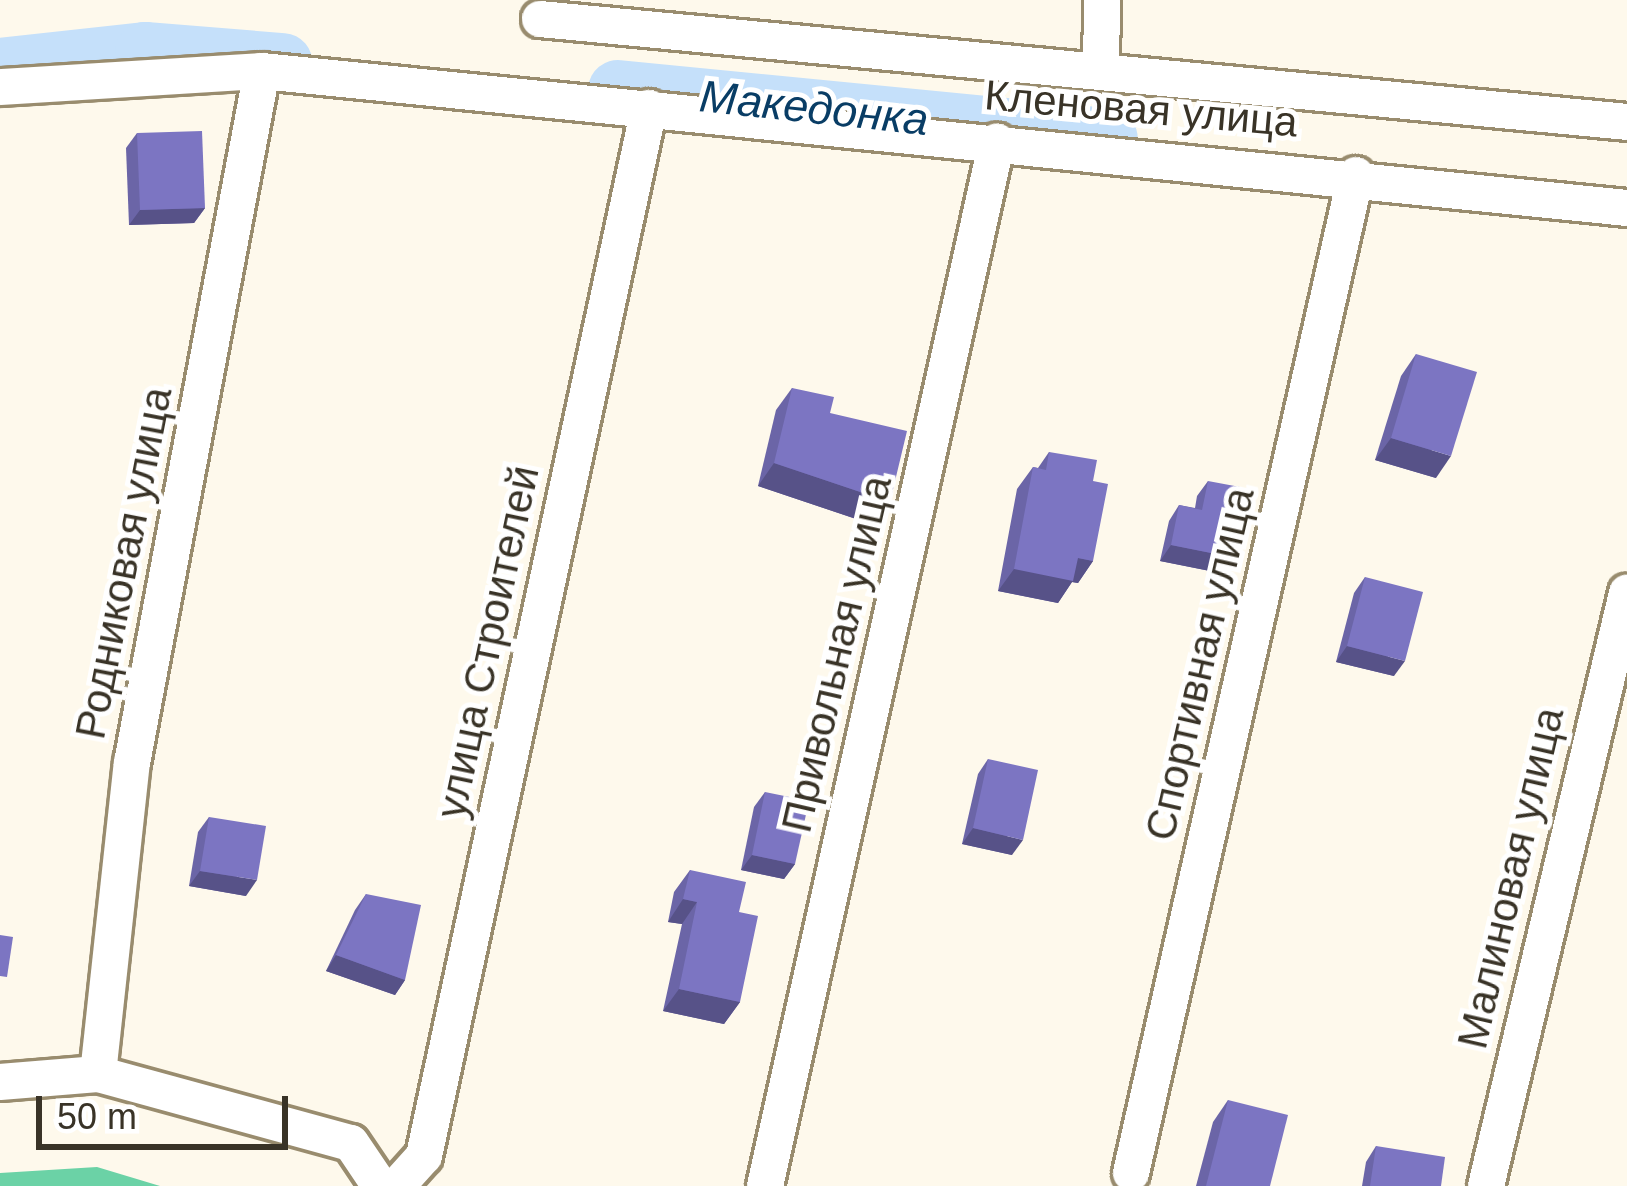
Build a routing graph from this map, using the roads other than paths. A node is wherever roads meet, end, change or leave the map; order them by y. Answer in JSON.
{"nodes":[{"id":1,"x":1102,"y":0,"type":"edge"},
{"id":2,"x":540,"y":19,"type":"dead end"},
{"id":3,"x":262,"y":71,"type":"junction"},
{"id":4,"x":1100,"y":72,"type":"junction"},
{"id":5,"x":0,"y":87,"type":"edge"},
{"id":6,"x":649,"y":108,"type":"junction"},
{"id":7,"x":1627,"y":122,"type":"edge"},
{"id":8,"x":997,"y":141,"type":"junction"},
{"id":9,"x":1356,"y":175,"type":"junction"},
{"id":10,"x":1627,"y":208,"type":"edge"},
{"id":11,"x":1627,"y":593,"type":"edge"},
{"id":12,"x":98,"y":1074,"type":"junction"},
{"id":13,"x":0,"y":1082,"type":"edge"},
{"id":14,"x":1131,"y":1173,"type":"dead end"},
{"id":15,"x":380,"y":1186,"type":"edge"},
{"id":16,"x":397,"y":1186,"type":"edge"},
{"id":17,"x":765,"y":1186,"type":"edge"},
{"id":18,"x":1486,"y":1186,"type":"edge"}],
"edges":[{"from":1,"to":4,"type":"street"},
{"from":2,"to":4,"type":"street","name":"Кленовая улица"},
{"from":3,"to":5,"type":"street","name":"Кленовая улица"},
{"from":3,"to":6,"type":"street","name":"Кленовая улица"},
{"from":3,"to":12,"type":"street","name":"Родниковая улица"},
{"from":4,"to":7,"type":"street","name":"Кленовая улица"},
{"from":6,"to":8,"type":"street","name":"Кленовая улица"},
{"from":6,"to":16,"type":"street","name":"улица Строителей"},
{"from":8,"to":9,"type":"street","name":"Кленовая улица"},
{"from":8,"to":17,"type":"street","name":"Привольная улица"},
{"from":9,"to":10,"type":"street","name":"Кленовая улица"},
{"from":9,"to":14,"type":"street","name":"Спортивная улица"},
{"from":11,"to":18,"type":"street","name":"Малиновая улица"},
{"from":12,"to":13,"type":"street"},
{"from":12,"to":15,"type":"street"}]}
